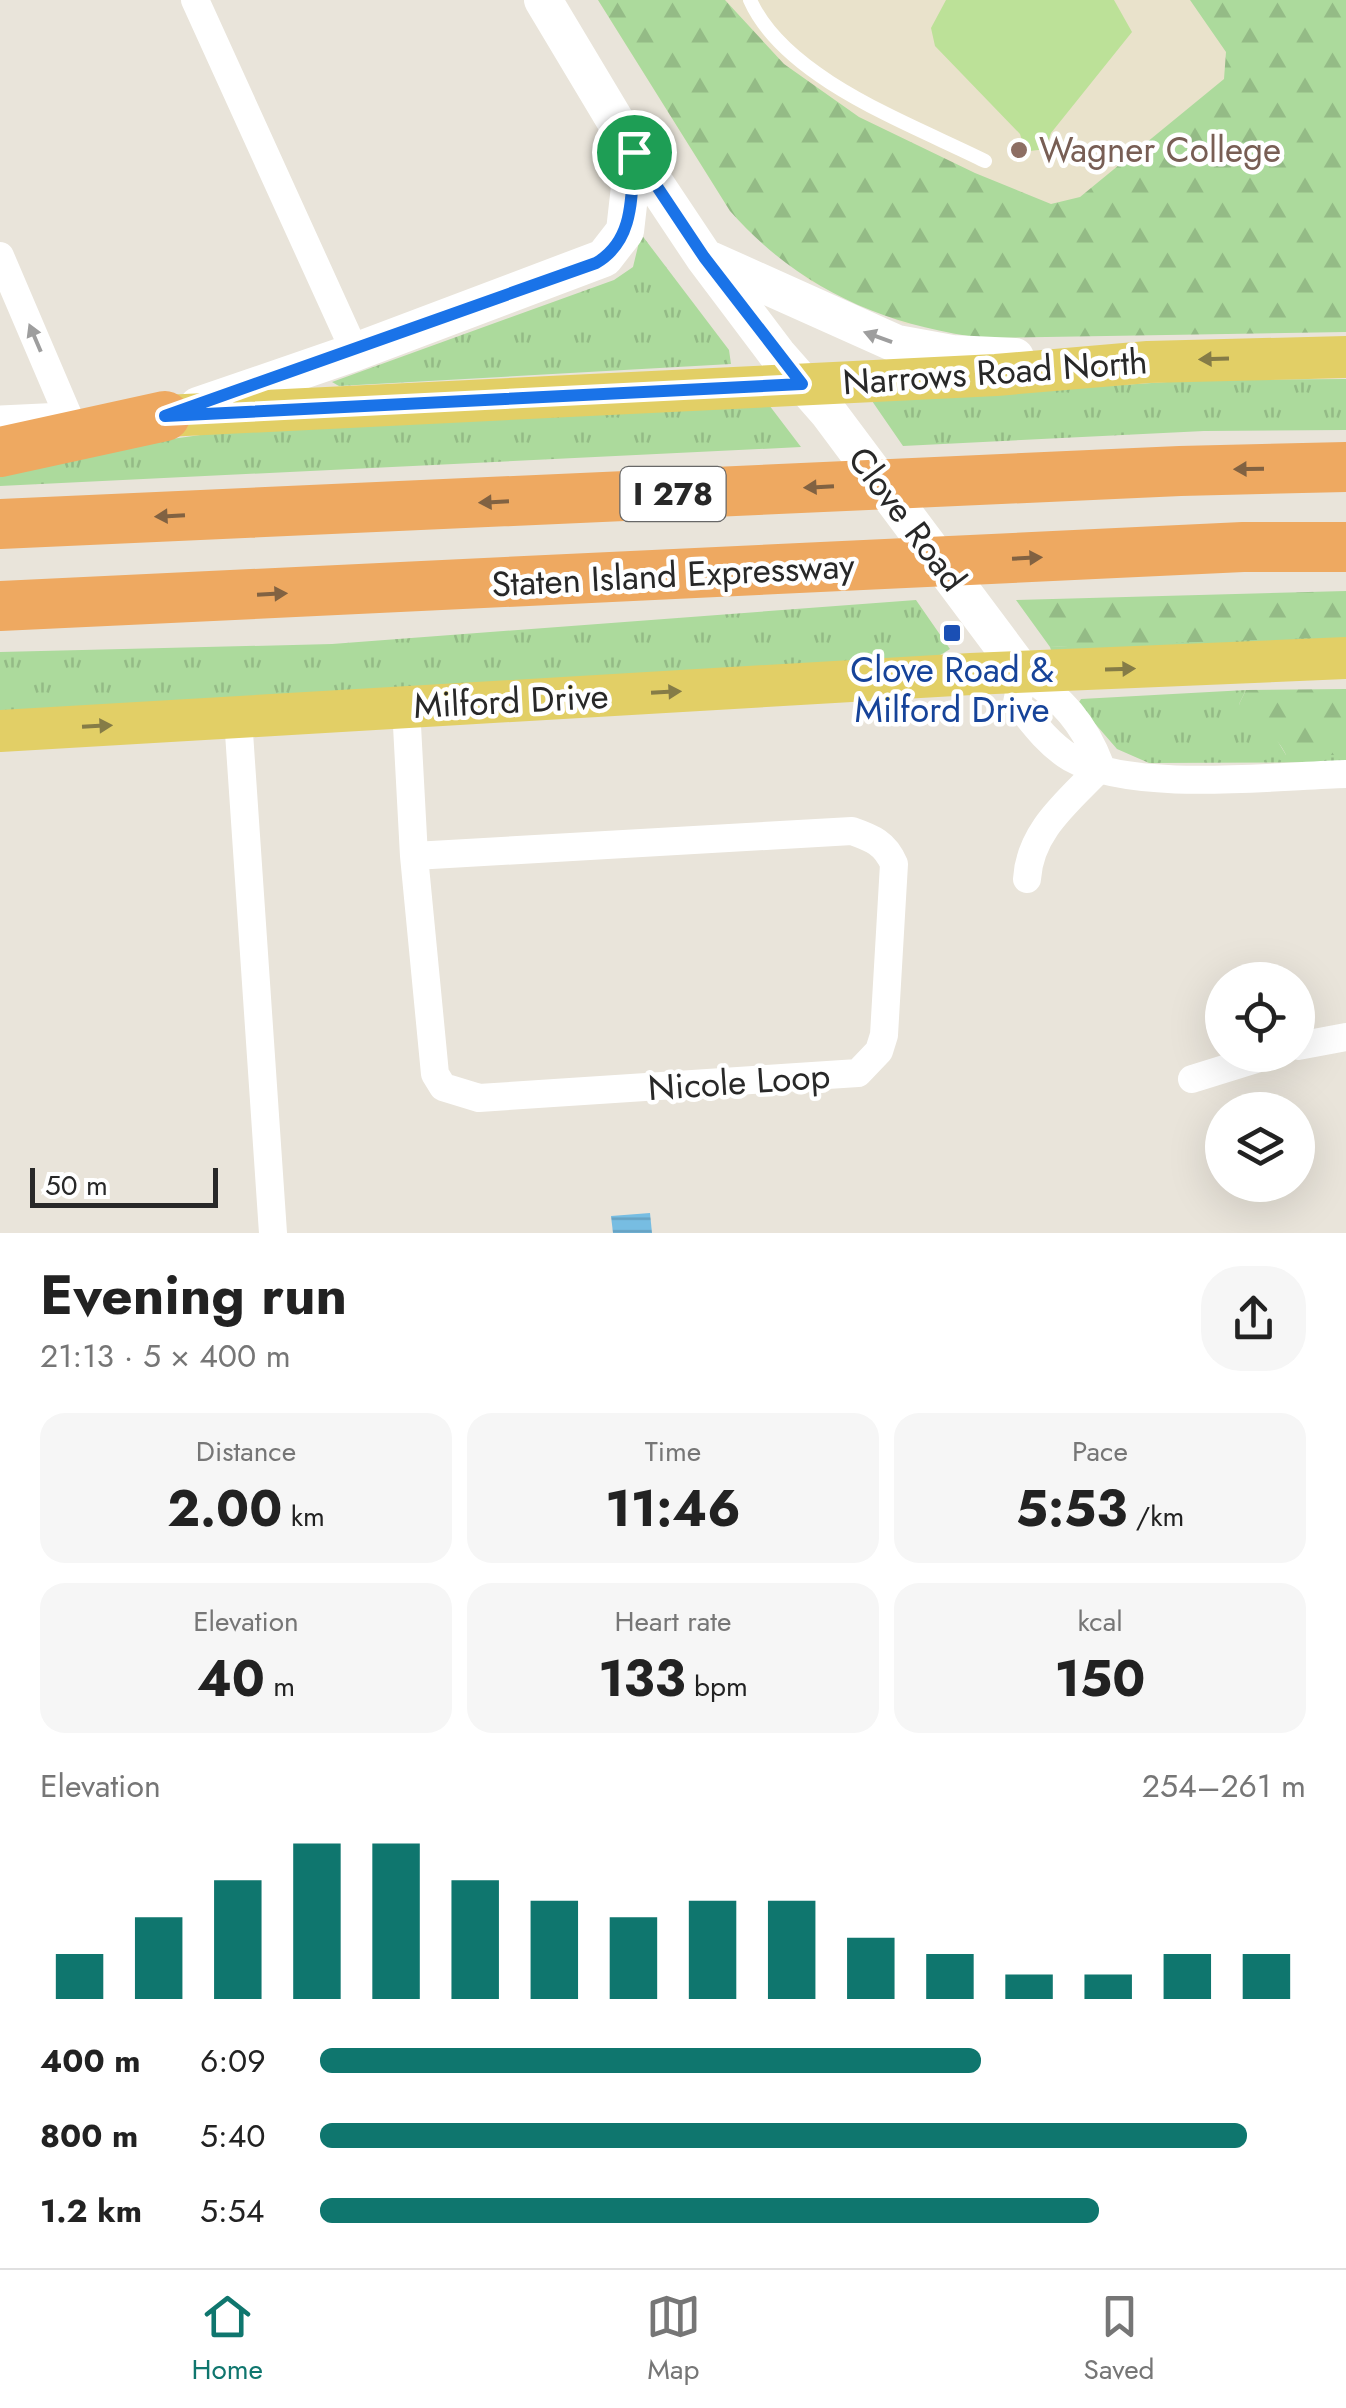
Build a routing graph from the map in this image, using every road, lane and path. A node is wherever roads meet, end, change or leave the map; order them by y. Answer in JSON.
{"nodes":[{"id":1,"x":194,"y":0,"type":"edge"},
{"id":2,"x":543,"y":0,"type":"edge"},
{"id":3,"x":750,"y":0,"type":"edge"},
{"id":4,"x":634,"y":152,"type":"junction"},
{"id":5,"x":984,"y":160,"type":"dead end"},
{"id":6,"x":0,"y":256,"type":"edge"},
{"id":7,"x":704,"y":257,"type":"junction"},
{"id":8,"x":355,"y":352,"type":"junction"},
{"id":9,"x":1346,"y":357,"type":"edge"},
{"id":10,"x":1148,"y":362,"type":"junction"},
{"id":11,"x":815,"y":398,"type":"junction"},
{"id":12,"x":165,"y":416,"type":"junction"},
{"id":13,"x":70,"y":420,"type":"junction"},
{"id":14,"x":0,"y":423,"type":"edge"},
{"id":15,"x":0,"y":452,"type":"edge"},
{"id":16,"x":1346,"y":467,"type":"edge"},
{"id":17,"x":0,"y":524,"type":"edge"},
{"id":18,"x":1346,"y":547,"type":"edge"},
{"id":19,"x":0,"y":606,"type":"edge"},
{"id":20,"x":1346,"y":658,"type":"edge"},
{"id":21,"x":1023,"y":673,"type":"junction"},
{"id":22,"x":406,"y":707,"type":"junction"},
{"id":23,"x":238,"y":718,"type":"junction"},
{"id":24,"x":0,"y":732,"type":"edge"},
{"id":25,"x":1101,"y":768,"type":"junction"},
{"id":26,"x":1346,"y":774,"type":"edge"},
{"id":27,"x":414,"y":856,"type":"junction"},
{"id":28,"x":1028,"y":879,"type":"dead end"},
{"id":29,"x":1346,"y":1037,"type":"edge"},
{"id":30,"x":1315,"y":1043,"type":"edge"},
{"id":31,"x":1214,"y":1072,"type":"edge"},
{"id":32,"x":1192,"y":1079,"type":"dead end"},
{"id":33,"x":273,"y":1233,"type":"edge"}],
"edges":[{"from":1,"to":8,"type":"street"},
{"from":2,"to":4,"type":"main road","name":"Clove Road"},
{"from":3,"to":5,"type":"lane"},
{"from":4,"to":7,"type":"main road","name":"Clove Road"},
{"from":4,"to":8,"type":"main road"},
{"from":13,"to":6,"type":"street","one_way":true},
{"from":10,"to":7,"type":"main road","one_way":true},
{"from":7,"to":11,"type":"main road","name":"Clove Road"},
{"from":8,"to":12,"type":"main road"},
{"from":9,"to":10,"type":"main road","name":"Narrows Road North","one_way":true},
{"from":10,"to":11,"type":"main road","name":"Narrows Road North"},
{"from":11,"to":12,"type":"main road","name":"Narrows Road North"},
{"from":11,"to":21,"type":"main road","name":"Clove Road"},
{"from":12,"to":13,"type":"street"},
{"from":12,"to":15,"type":"highway"},
{"from":13,"to":14,"type":"street"},
{"from":16,"to":17,"type":"highway","number":"I 278","one_way":true},
{"from":19,"to":18,"type":"highway","name":"Staten Island Expressway","number":"I 278","one_way":true},
{"from":21,"to":20,"type":"main road","one_way":true},
{"from":22,"to":21,"type":"main road","name":"Milford Drive","one_way":true},
{"from":21,"to":25,"type":"street"},
{"from":21,"to":25,"type":"street"},
{"from":22,"to":23,"type":"main road","name":"Milford Drive"},
{"from":22,"to":27,"type":"street","name":"Nicole Loop"},
{"from":24,"to":23,"type":"main road","name":"Milford Drive","one_way":true},
{"from":23,"to":33,"type":"street"},
{"from":25,"to":26,"type":"street"},
{"from":25,"to":28,"type":"street"},
{"from":27,"to":27,"type":"street","name":"Nicole Loop"},
{"from":29,"to":30,"type":"street"},
{"from":31,"to":32,"type":"street"}]}
